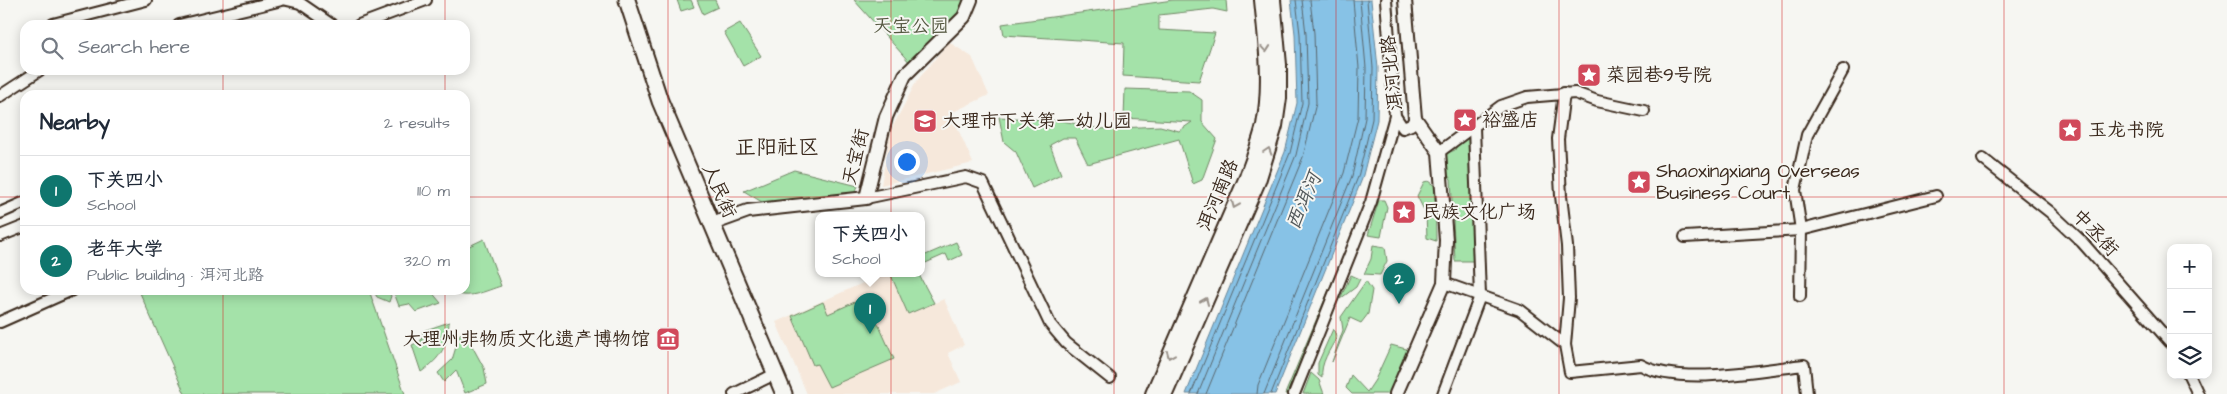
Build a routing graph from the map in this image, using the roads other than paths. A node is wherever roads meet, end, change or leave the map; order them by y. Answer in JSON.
{"nodes":[{"id":1,"x":146,"y":0,"type":"edge"},
{"id":2,"x":282,"y":0,"type":"edge"},
{"id":3,"x":287,"y":0,"type":"edge"},
{"id":4,"x":426,"y":0,"type":"edge"},
{"id":5,"x":627,"y":0,"type":"edge"},
{"id":6,"x":971,"y":0,"type":"edge"},
{"id":7,"x":1262,"y":0,"type":"edge"},
{"id":8,"x":1273,"y":0,"type":"edge"},
{"id":9,"x":1386,"y":0,"type":"edge"},
{"id":10,"x":1405,"y":0,"type":"edge"},
{"id":11,"x":68,"y":20,"type":"edge"},
{"id":12,"x":200,"y":20,"type":"edge"},
{"id":13,"x":325,"y":20,"type":"edge"},
{"id":14,"x":372,"y":20,"type":"edge"},
{"id":15,"x":1843,"y":70,"type":"dead end"},
{"id":16,"x":32,"y":75,"type":"edge"},
{"id":17,"x":1564,"y":93,"type":"junction"},
{"id":18,"x":0,"y":96,"type":"edge"},
{"id":19,"x":1644,"y":111,"type":"dead end"},
{"id":20,"x":1395,"y":116,"type":"junction"},
{"id":21,"x":1415,"y":118,"type":"junction"},
{"id":22,"x":1474,"y":127,"type":"junction"},
{"id":23,"x":1439,"y":152,"type":"junction"},
{"id":24,"x":1983,"y":159,"type":"dead end"},
{"id":25,"x":1936,"y":196,"type":"dead end"},
{"id":26,"x":866,"y":198,"type":"junction"},
{"id":27,"x":20,"y":204,"type":"edge"},
{"id":28,"x":0,"y":213,"type":"edge"},
{"id":29,"x":712,"y":224,"type":"junction"},
{"id":30,"x":20,"y":228,"type":"edge"},
{"id":31,"x":1801,"y":230,"type":"junction"},
{"id":32,"x":0,"y":236,"type":"edge"},
{"id":33,"x":1685,"y":238,"type":"dead end"},
{"id":34,"x":1444,"y":283,"type":"junction"},
{"id":35,"x":61,"y":295,"type":"edge"},
{"id":36,"x":1480,"y":296,"type":"junction"},
{"id":37,"x":1800,"y":296,"type":"dead end"},
{"id":38,"x":0,"y":322,"type":"edge"},
{"id":39,"x":2167,"y":338,"type":"edge"},
{"id":40,"x":1564,"y":345,"type":"junction"},
{"id":41,"x":775,"y":374,"type":"junction"},
{"id":42,"x":1110,"y":378,"type":"dead end"},
{"id":43,"x":2191,"y":379,"type":"edge"},
{"id":44,"x":734,"y":394,"type":"edge"},
{"id":45,"x":784,"y":394,"type":"edge"},
{"id":46,"x":1153,"y":394,"type":"edge"},
{"id":47,"x":1165,"y":394,"type":"edge"},
{"id":48,"x":1294,"y":394,"type":"edge"},
{"id":49,"x":1396,"y":394,"type":"edge"},
{"id":50,"x":1443,"y":394,"type":"edge"},
{"id":51,"x":1807,"y":394,"type":"edge"},
{"id":52,"x":2198,"y":394,"type":"edge"}],
"edges":[{"from":1,"to":11,"type":"street"},
{"from":2,"to":12,"type":"street"},
{"from":3,"to":13,"type":"street"},
{"from":4,"to":14,"type":"street"},
{"from":5,"to":29,"type":"main road","name":"人民街"},
{"from":6,"to":26,"type":"street","name":"天宝街"},
{"from":7,"to":46,"type":"main road","name":"洱河南路","one_way":true},
{"from":47,"to":8,"type":"main road","name":"洱河南路","one_way":true},
{"from":9,"to":20,"type":"street"},
{"from":10,"to":21,"type":"street","name":"洱河北路"},
{"from":15,"to":31,"type":"street"},
{"from":16,"to":18,"type":"street"},
{"from":17,"to":19,"type":"street"},
{"from":17,"to":22,"type":"street"},
{"from":17,"to":40,"type":"street"},
{"from":20,"to":21,"type":"street"},
{"from":20,"to":48,"type":"street"},
{"from":21,"to":23,"type":"street","name":"洱河北路"},
{"from":22,"to":23,"type":"street"},
{"from":22,"to":36,"type":"street"},
{"from":23,"to":34,"type":"street"},
{"from":24,"to":39,"type":"street","name":"中丞街"},
{"from":25,"to":31,"type":"street"},
{"from":26,"to":29,"type":"street","name":"天宝街"},
{"from":26,"to":42,"type":"street"},
{"from":27,"to":28,"type":"street"},
{"from":29,"to":41,"type":"main road","name":"人民街"},
{"from":30,"to":32,"type":"street"},
{"from":31,"to":33,"type":"street"},
{"from":31,"to":37,"type":"street"},
{"from":34,"to":36,"type":"street"},
{"from":34,"to":49,"type":"street"},
{"from":35,"to":38,"type":"street"},
{"from":36,"to":40,"type":"street"},
{"from":36,"to":50,"type":"street"},
{"from":40,"to":51,"type":"street"},
{"from":41,"to":44,"type":"street"},
{"from":41,"to":45,"type":"main road","name":"人民街"},
{"from":43,"to":52,"type":"street"}]}
